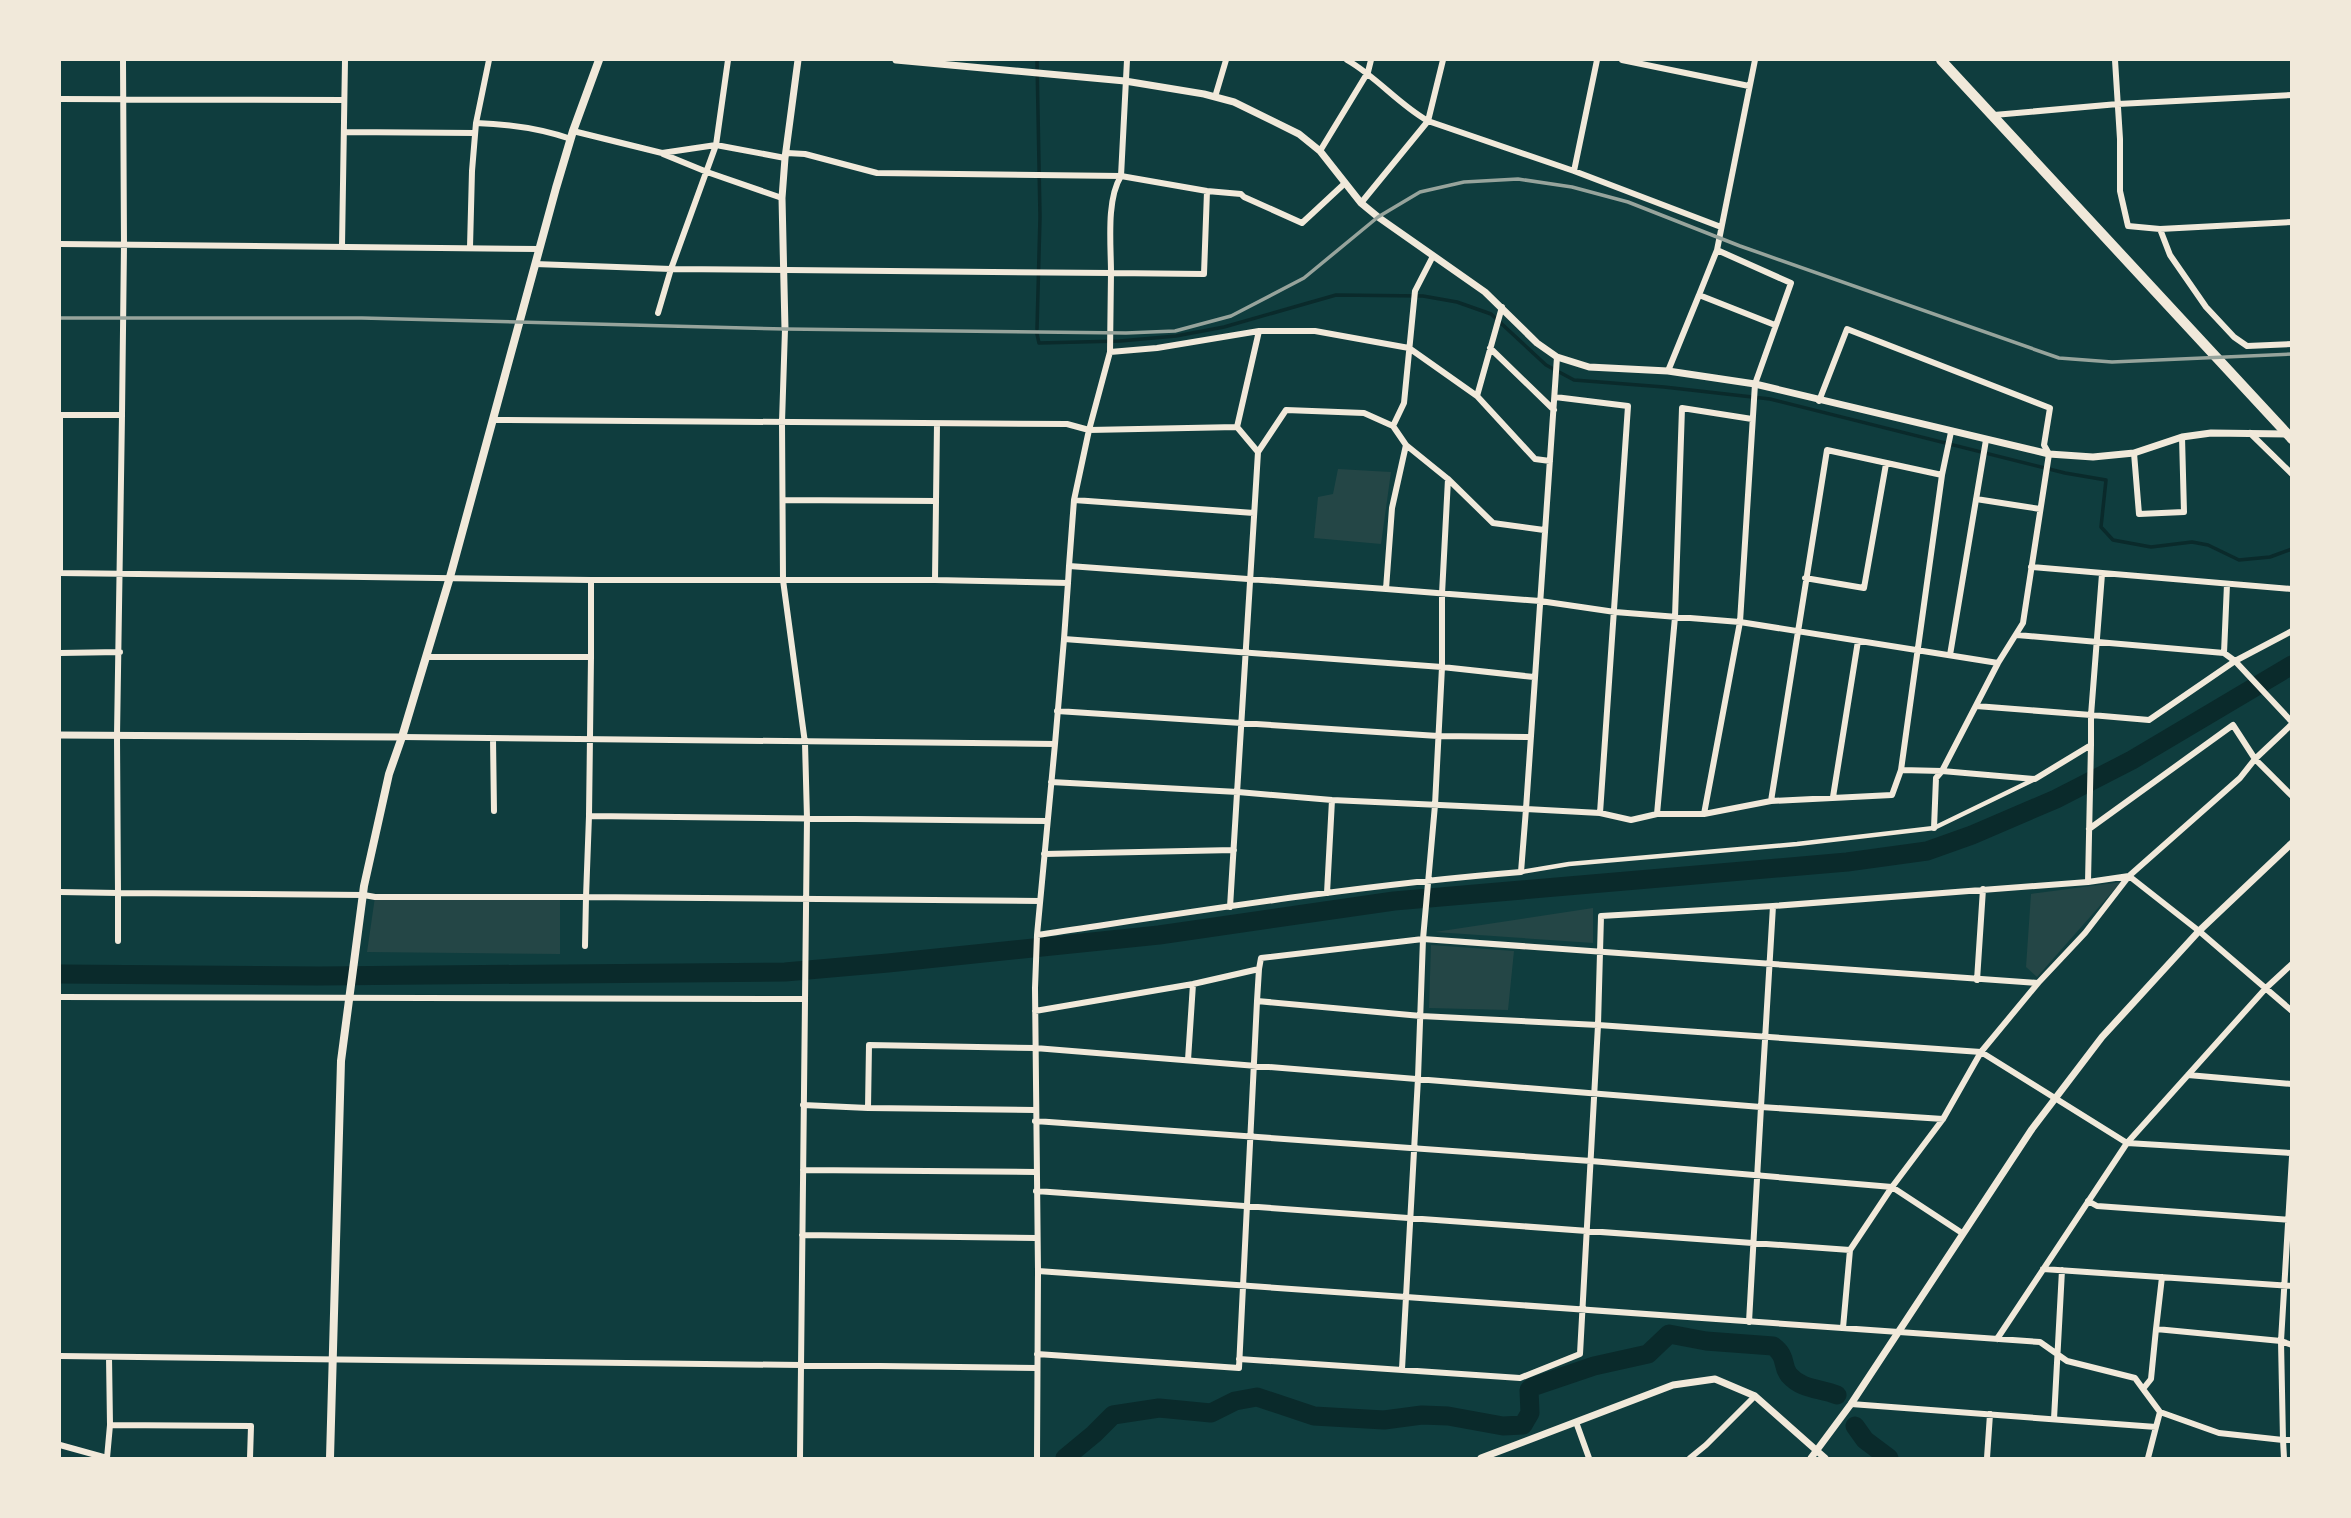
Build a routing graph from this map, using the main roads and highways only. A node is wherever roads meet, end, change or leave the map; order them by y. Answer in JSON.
{"nodes":[{"id":1,"x":599,"y":60,"type":"edge"},
{"id":2,"x":1941,"y":60,"type":"edge"},
{"id":3,"x":2291,"y":436,"type":"edge"},
{"id":4,"x":330,"y":1458,"type":"edge"}],
"edges":[{"from":1,"to":4,"type":"main road"},
{"from":2,"to":3,"type":"highway"}]}
